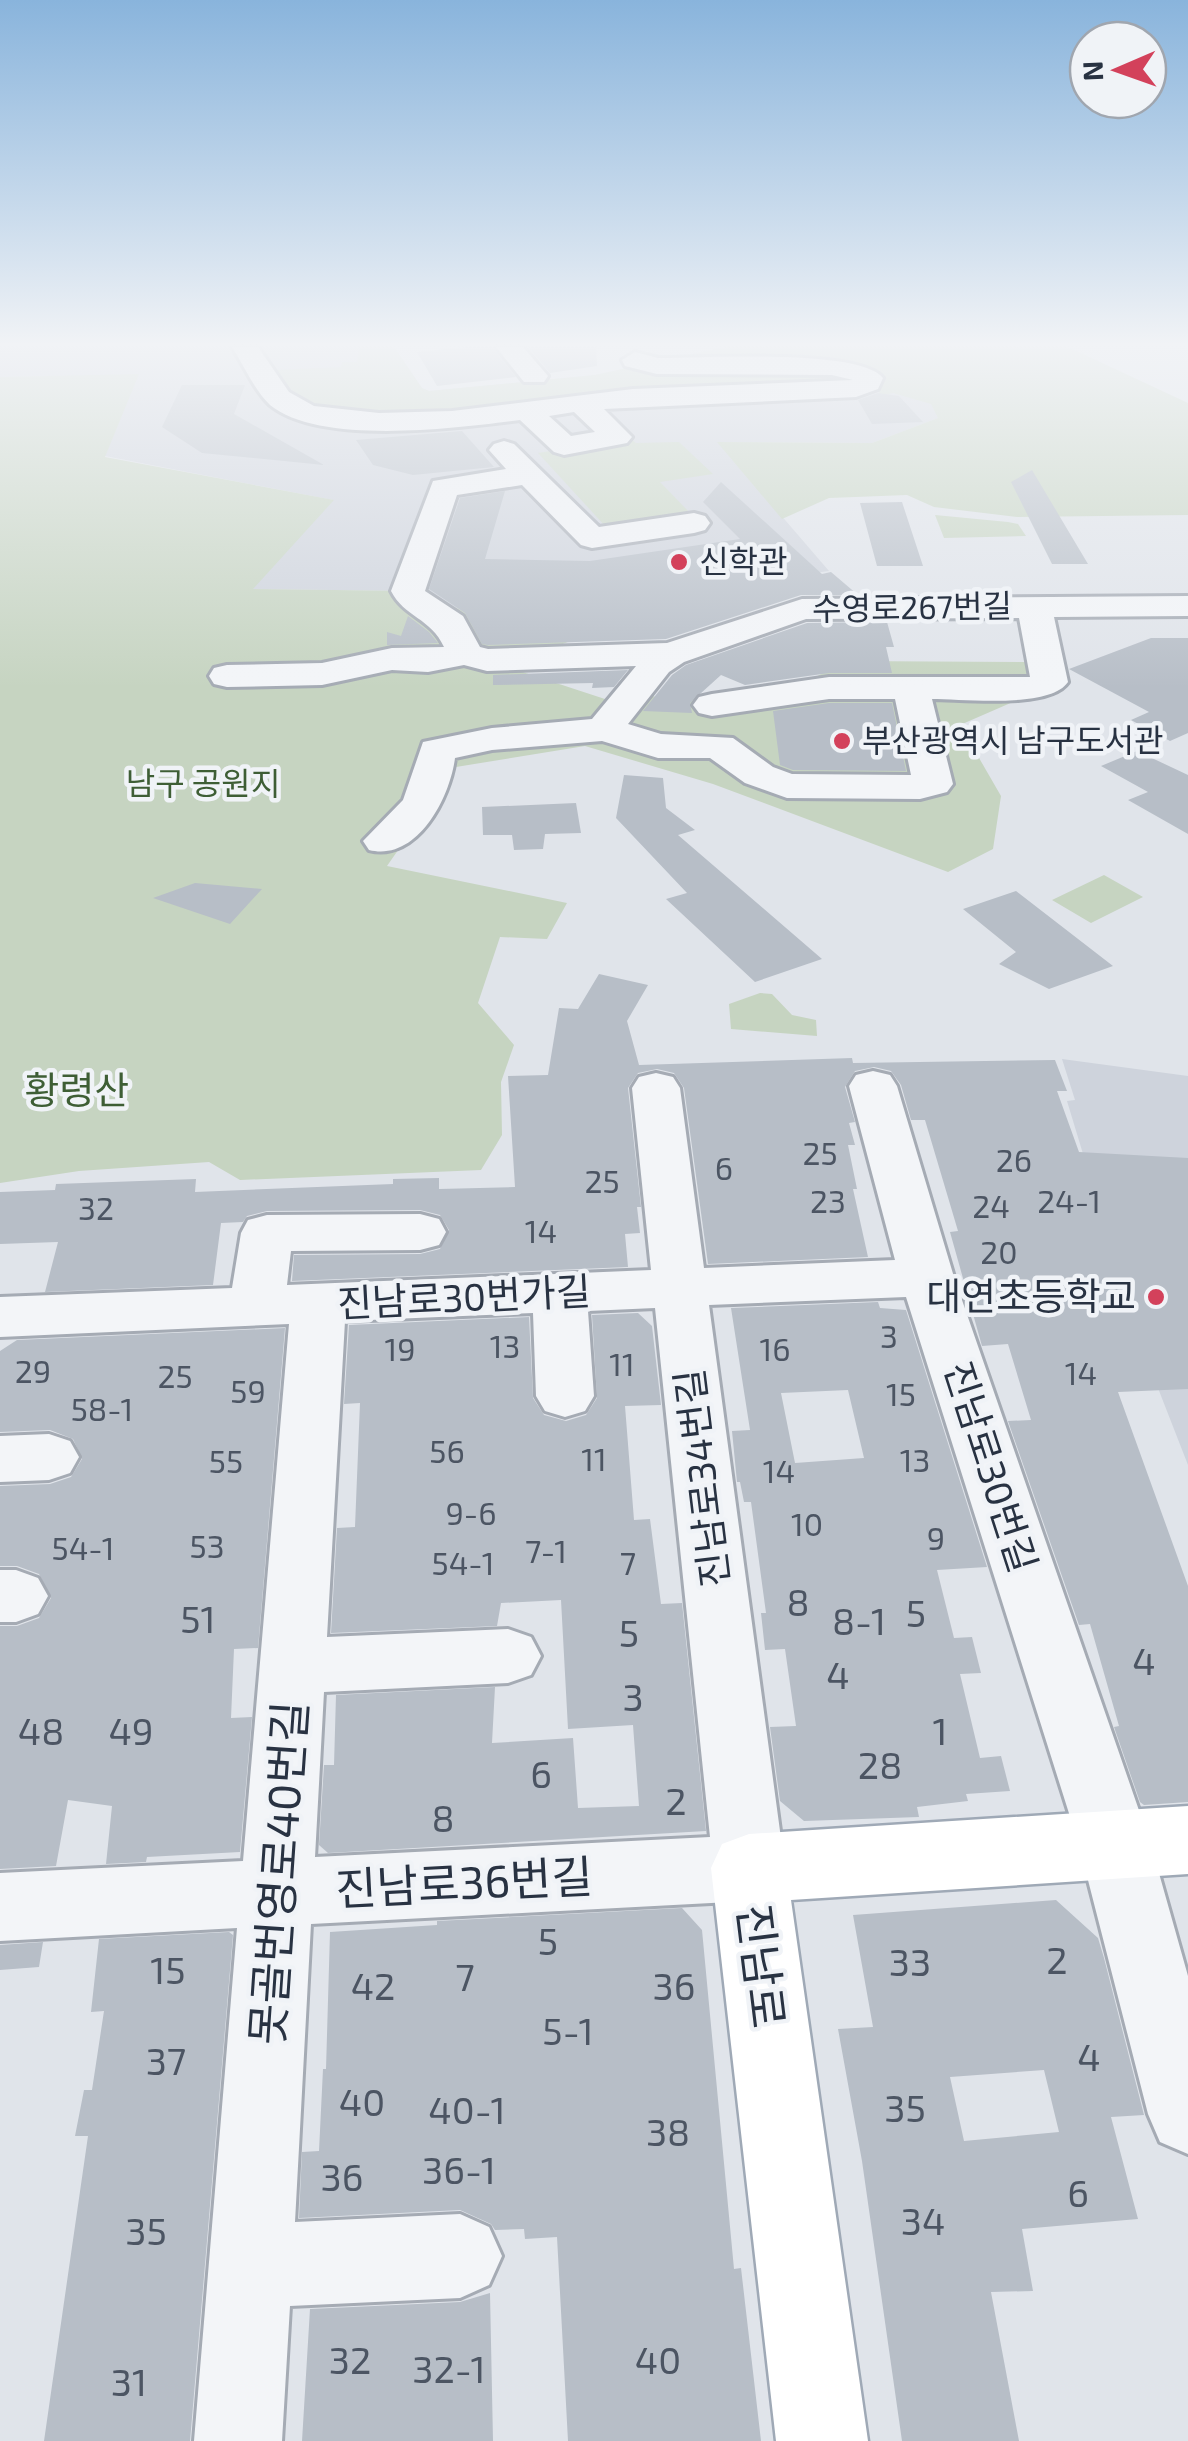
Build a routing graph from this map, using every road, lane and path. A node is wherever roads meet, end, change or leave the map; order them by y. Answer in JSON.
{"nodes":[{"id":1,"x":515,"y":461,"type":"edge"},
{"id":2,"x":529,"y":475,"type":"junction"},
{"id":3,"x":694,"y":523,"type":"dead end"},
{"id":4,"x":1172,"y":598,"type":"edge"},
{"id":5,"x":1034,"y":606,"type":"junction"},
{"id":6,"x":310,"y":642,"type":"dead end"},
{"id":7,"x":464,"y":654,"type":"junction"},
{"id":8,"x":671,"y":654,"type":"junction"},
{"id":9,"x":374,"y":663,"type":"junction"},
{"id":10,"x":226,"y":676,"type":"dead end"},
{"id":11,"x":911,"y":688,"type":"junction"},
{"id":12,"x":712,"y":705,"type":"dead end"},
{"id":13,"x":604,"y":729,"type":"junction"},
{"id":14,"x":384,"y":840,"type":"dead end"},
{"id":15,"x":874,"y":1086,"type":"dead end"},
{"id":16,"x":656,"y":1088,"type":"dead end"},
{"id":17,"x":420,"y":1232,"type":"dead end"},
{"id":18,"x":927,"y":1278,"type":"junction"},
{"id":19,"x":680,"y":1288,"type":"junction"},
{"id":20,"x":559,"y":1293,"type":"junction"},
{"id":21,"x":288,"y":1305,"type":"junction"},
{"id":22,"x":0,"y":1317,"type":"edge"},
{"id":23,"x":566,"y":1396,"type":"dead end"},
{"id":24,"x":508,"y":1656,"type":"dead end"},
{"id":25,"x":294,"y":1666,"type":"junction"},
{"id":26,"x":1188,"y":1840,"type":"edge"},
{"id":27,"x":1114,"y":1845,"type":"junction"},
{"id":28,"x":749,"y":1868,"type":"junction"},
{"id":29,"x":278,"y":1892,"type":"junction"},
{"id":30,"x":0,"y":1907,"type":"edge"},
{"id":31,"x":1188,"y":2114,"type":"edge"},
{"id":32,"x":460,"y":2256,"type":"dead end"},
{"id":33,"x":250,"y":2266,"type":"junction"},
{"id":34,"x":238,"y":2441,"type":"edge"},
{"id":35,"x":822,"y":2441,"type":"edge"}],
"edges":[{"from":1,"to":2,"type":"street"},
{"from":2,"to":3,"type":"street"},
{"from":2,"to":7,"type":"street"},
{"from":4,"to":5,"type":"street","name":"수영로267번길"},
{"from":5,"to":8,"type":"street","name":"수영로267번길"},
{"from":5,"to":11,"type":"street"},
{"from":6,"to":9,"type":"street"},
{"from":7,"to":8,"type":"street","name":"수영로267번길"},
{"from":7,"to":9,"type":"street","name":"수영로267번길"},
{"from":8,"to":13,"type":"street"},
{"from":9,"to":10,"type":"street","name":"수영로267번길"},
{"from":11,"to":12,"type":"street"},
{"from":11,"to":13,"type":"street"},
{"from":13,"to":14,"type":"street"},
{"from":15,"to":18,"type":"street","name":"진남로30번길"},
{"from":16,"to":19,"type":"street","name":"진남로34번길"},
{"from":17,"to":21,"type":"street","name":"못골번영로40번길"},
{"from":18,"to":19,"type":"street","name":"진남로30번가길"},
{"from":18,"to":27,"type":"street","name":"진남로30번길"},
{"from":19,"to":20,"type":"street","name":"진남로30번가길"},
{"from":19,"to":28,"type":"street","name":"진남로34번길"},
{"from":20,"to":21,"type":"street","name":"진남로30번가길"},
{"from":20,"to":23,"type":"street"},
{"from":21,"to":22,"type":"street","name":"진남로30번가길"},
{"from":21,"to":25,"type":"street","name":"못골번영로40번길"},
{"from":24,"to":25,"type":"street"},
{"from":25,"to":29,"type":"street","name":"못골번영로40번길"},
{"from":26,"to":27,"type":"main road","name":"진남로"},
{"from":27,"to":28,"type":"main road","name":"진남로"},
{"from":27,"to":31,"type":"street","name":"진남로30번길"},
{"from":28,"to":29,"type":"street","name":"진남로36번길"},
{"from":28,"to":35,"type":"main road","name":"진남로"},
{"from":29,"to":30,"type":"street","name":"진남로36번길"},
{"from":29,"to":33,"type":"street","name":"못골번영로40번길"},
{"from":32,"to":33,"type":"street"},
{"from":33,"to":34,"type":"street","name":"못골번영로40번길"}]}
